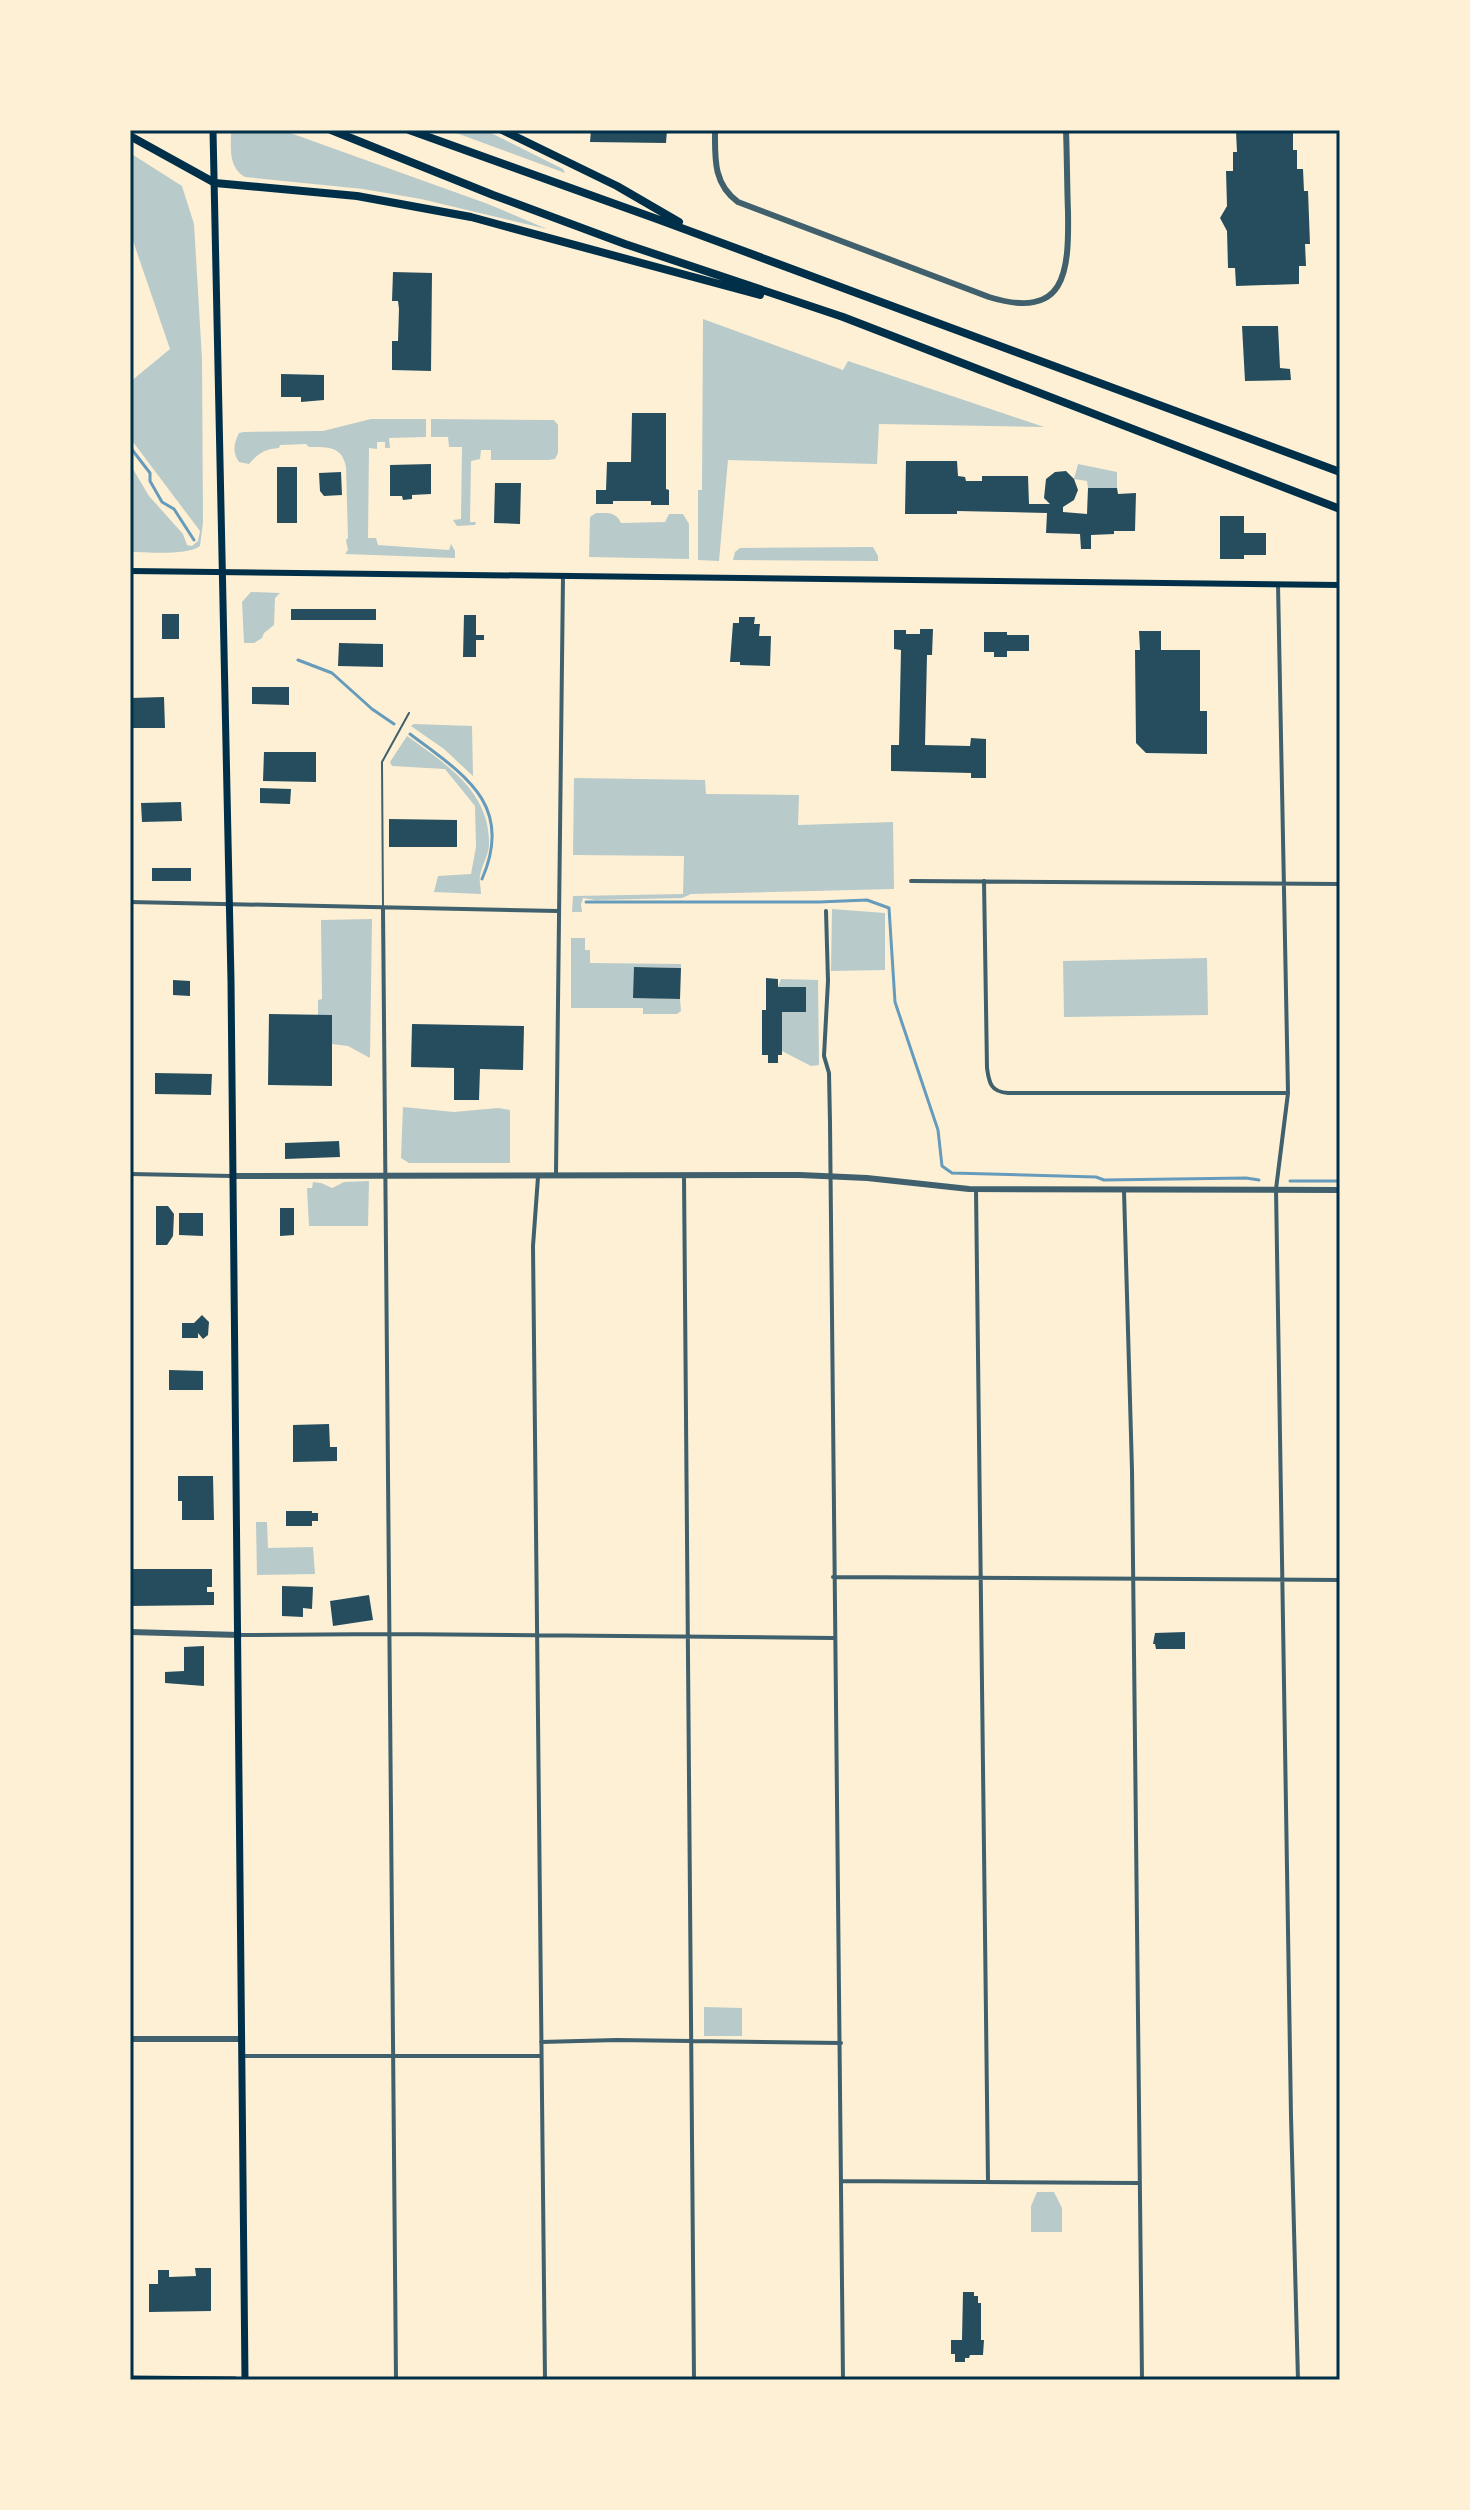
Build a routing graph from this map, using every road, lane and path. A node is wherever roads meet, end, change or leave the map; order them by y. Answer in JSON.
{"nodes":[{"id":1,"x":213,"y":130,"type":"edge"},
{"id":2,"x":331,"y":130,"type":"edge"},
{"id":3,"x":409,"y":130,"type":"edge"},
{"id":4,"x":502,"y":130,"type":"edge"},
{"id":5,"x":715,"y":130,"type":"edge"},
{"id":6,"x":1066,"y":130,"type":"edge"},
{"id":7,"x":130,"y":136,"type":"edge"},
{"id":8,"x":215,"y":183,"type":"junction"},
{"id":9,"x":700,"y":235,"type":"junction"},
{"id":10,"x":843,"y":317,"type":"junction"},
{"id":11,"x":1340,"y":472,"type":"edge"},
{"id":12,"x":1340,"y":509,"type":"edge"},
{"id":13,"x":130,"y":571,"type":"edge"},
{"id":14,"x":223,"y":573,"type":"junction"},
{"id":15,"x":563,"y":577,"type":"junction"},
{"id":16,"x":1278,"y":584,"type":"junction"},
{"id":17,"x":1340,"y":585,"type":"edge"},
{"id":18,"x":409,"y":713,"type":"dead end"},
{"id":19,"x":911,"y":881,"type":"dead end"},
{"id":20,"x":984,"y":881,"type":"junction"},
{"id":21,"x":1283,"y":883,"type":"junction"},
{"id":22,"x":1340,"y":884,"type":"edge"},
{"id":23,"x":130,"y":902,"type":"edge"},
{"id":24,"x":229,"y":905,"type":"junction"},
{"id":25,"x":383,"y":908,"type":"junction"},
{"id":26,"x":558,"y":911,"type":"junction"},
{"id":27,"x":826,"y":911,"type":"dead end"},
{"id":28,"x":1288,"y":1093,"type":"junction"},
{"id":29,"x":130,"y":1174,"type":"edge"},
{"id":30,"x":234,"y":1176,"type":"junction"},
{"id":31,"x":386,"y":1176,"type":"junction"},
{"id":32,"x":684,"y":1176,"type":"junction"},
{"id":33,"x":538,"y":1177,"type":"junction"},
{"id":34,"x":556,"y":1177,"type":"junction"},
{"id":35,"x":831,"y":1177,"type":"junction"},
{"id":36,"x":976,"y":1189,"type":"junction"},
{"id":37,"x":1124,"y":1189,"type":"junction"},
{"id":38,"x":1276,"y":1189,"type":"junction"},
{"id":39,"x":1340,"y":1190,"type":"edge"},
{"id":40,"x":833,"y":1577,"type":"junction"},
{"id":41,"x":980,"y":1577,"type":"junction"},
{"id":42,"x":1133,"y":1580,"type":"junction"},
{"id":43,"x":1282,"y":1580,"type":"junction"},
{"id":44,"x":1340,"y":1580,"type":"edge"},
{"id":45,"x":130,"y":1632,"type":"edge"},
{"id":46,"x":388,"y":1634,"type":"junction"},
{"id":47,"x":537,"y":1634,"type":"junction"},
{"id":48,"x":239,"y":1635,"type":"junction"},
{"id":49,"x":688,"y":1636,"type":"junction"},
{"id":50,"x":834,"y":1638,"type":"junction"},
{"id":51,"x":130,"y":2039,"type":"edge"},
{"id":52,"x":242,"y":2039,"type":"junction"},
{"id":53,"x":541,"y":2042,"type":"junction"},
{"id":54,"x":692,"y":2043,"type":"junction"},
{"id":55,"x":841,"y":2043,"type":"junction"},
{"id":56,"x":392,"y":2055,"type":"junction"},
{"id":57,"x":242,"y":2056,"type":"junction"},
{"id":58,"x":541,"y":2056,"type":"junction"},
{"id":59,"x":842,"y":2181,"type":"junction"},
{"id":60,"x":988,"y":2181,"type":"junction"},
{"id":61,"x":1139,"y":2183,"type":"junction"},
{"id":62,"x":130,"y":2379,"type":"edge"},
{"id":63,"x":235,"y":2380,"type":"edge"},
{"id":64,"x":245,"y":2380,"type":"edge"},
{"id":65,"x":396,"y":2380,"type":"edge"},
{"id":66,"x":545,"y":2380,"type":"edge"},
{"id":67,"x":694,"y":2380,"type":"edge"},
{"id":68,"x":843,"y":2380,"type":"edge"},
{"id":69,"x":1142,"y":2380,"type":"edge"},
{"id":70,"x":1298,"y":2380,"type":"edge"}],
"edges":[{"from":1,"to":8,"type":"main road"},
{"from":2,"to":10,"type":"highway"},
{"from":3,"to":9,"type":"highway"},
{"from":4,"to":9,"type":"highway"},
{"from":5,"to":6,"type":"street"},
{"from":7,"to":8,"type":"highway"},
{"from":8,"to":10,"type":"highway"},
{"from":8,"to":14,"type":"main road"},
{"from":9,"to":11,"type":"highway"},
{"from":10,"to":12,"type":"highway"},
{"from":13,"to":14,"type":"main road"},
{"from":14,"to":15,"type":"main road"},
{"from":14,"to":24,"type":"main road"},
{"from":15,"to":16,"type":"main road"},
{"from":15,"to":26,"type":"street"},
{"from":16,"to":17,"type":"main road"},
{"from":16,"to":21,"type":"street"},
{"from":18,"to":25,"type":"lane"},
{"from":19,"to":20,"type":"street"},
{"from":20,"to":21,"type":"street"},
{"from":20,"to":28,"type":"street"},
{"from":21,"to":22,"type":"street"},
{"from":21,"to":28,"type":"street"},
{"from":23,"to":24,"type":"street"},
{"from":24,"to":25,"type":"street"},
{"from":24,"to":30,"type":"main road"},
{"from":25,"to":26,"type":"street"},
{"from":25,"to":31,"type":"street"},
{"from":26,"to":34,"type":"street"},
{"from":27,"to":35,"type":"street"},
{"from":28,"to":38,"type":"street"},
{"from":29,"to":30,"type":"street"},
{"from":30,"to":31,"type":"street"},
{"from":30,"to":48,"type":"main road"},
{"from":31,"to":33,"type":"street"},
{"from":31,"to":46,"type":"street"},
{"from":32,"to":34,"type":"street"},
{"from":32,"to":35,"type":"street"},
{"from":32,"to":49,"type":"street"},
{"from":33,"to":34,"type":"street"},
{"from":33,"to":47,"type":"street"},
{"from":35,"to":36,"type":"street"},
{"from":35,"to":40,"type":"street"},
{"from":36,"to":37,"type":"street"},
{"from":36,"to":41,"type":"street"},
{"from":37,"to":38,"type":"street"},
{"from":37,"to":42,"type":"street"},
{"from":38,"to":39,"type":"street"},
{"from":38,"to":43,"type":"street"},
{"from":40,"to":41,"type":"street"},
{"from":40,"to":50,"type":"street"},
{"from":41,"to":42,"type":"street"},
{"from":41,"to":60,"type":"street"},
{"from":42,"to":43,"type":"street"},
{"from":42,"to":61,"type":"street"},
{"from":43,"to":44,"type":"street"},
{"from":43,"to":70,"type":"street"},
{"from":45,"to":48,"type":"street"},
{"from":46,"to":47,"type":"street"},
{"from":46,"to":48,"type":"street"},
{"from":46,"to":56,"type":"street"},
{"from":47,"to":49,"type":"street"},
{"from":47,"to":53,"type":"street"},
{"from":48,"to":52,"type":"main road"},
{"from":49,"to":50,"type":"street"},
{"from":49,"to":54,"type":"street"},
{"from":50,"to":55,"type":"street"},
{"from":51,"to":52,"type":"street"},
{"from":52,"to":57,"type":"main road"},
{"from":53,"to":54,"type":"street"},
{"from":53,"to":58,"type":"street"},
{"from":54,"to":55,"type":"street"},
{"from":54,"to":67,"type":"street"},
{"from":55,"to":59,"type":"street"},
{"from":56,"to":57,"type":"street"},
{"from":56,"to":58,"type":"street"},
{"from":56,"to":65,"type":"street"},
{"from":57,"to":64,"type":"main road"},
{"from":58,"to":66,"type":"street"},
{"from":59,"to":60,"type":"street"},
{"from":59,"to":68,"type":"street"},
{"from":60,"to":61,"type":"street"},
{"from":61,"to":69,"type":"street"},
{"from":62,"to":63,"type":"main road"}]}
